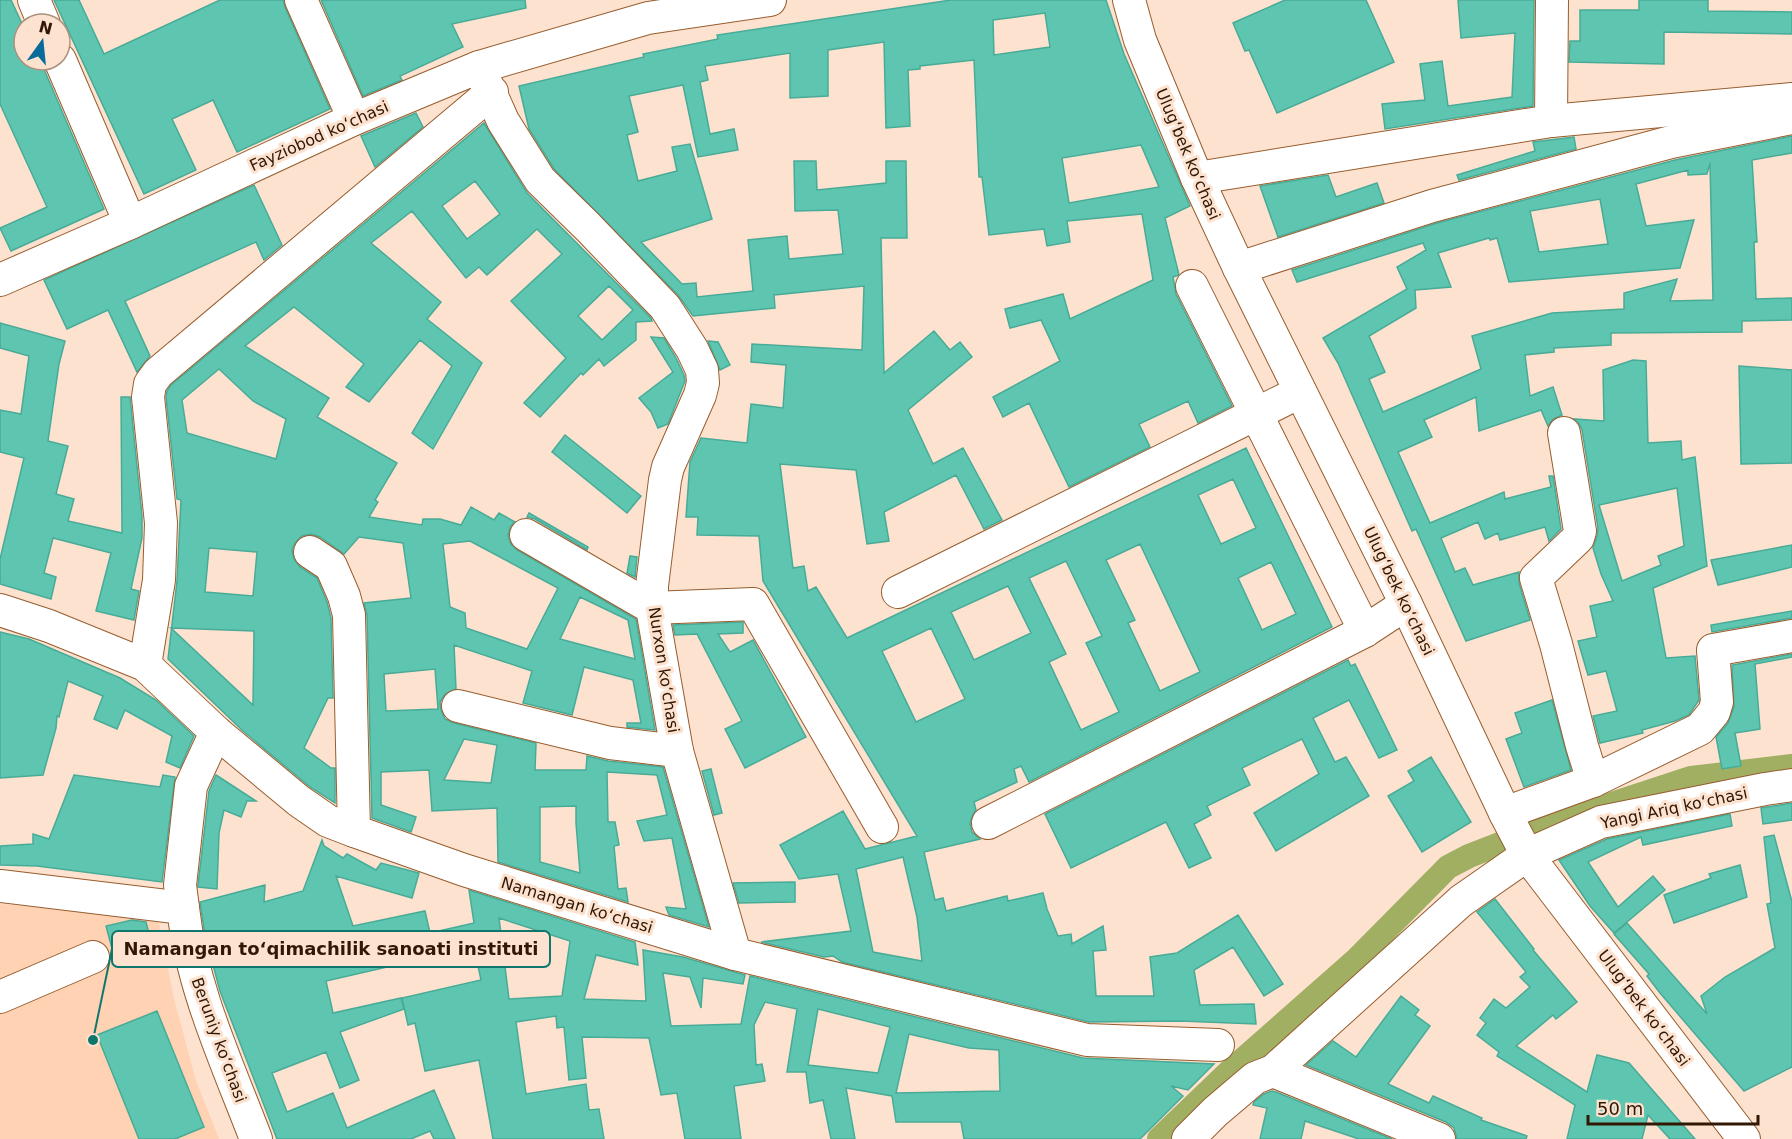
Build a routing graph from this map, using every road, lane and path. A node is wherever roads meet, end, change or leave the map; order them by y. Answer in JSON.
{"nodes":[{"id":1,"x":301,"y":0,"type":"edge"},
{"id":2,"x":770,"y":0,"type":"edge"},
{"id":3,"x":1129,"y":0,"type":"edge"},
{"id":4,"x":1552,"y":0,"type":"edge"},
{"id":5,"x":646,"y":9,"type":"edge"},
{"id":6,"x":65,"y":72,"type":"edge"},
{"id":7,"x":485,"y":80,"type":"junction"},
{"id":8,"x":1792,"y":99,"type":"edge"},
{"id":9,"x":1792,"y":118,"type":"edge"},
{"id":10,"x":354,"y":119,"type":"junction"},
{"id":11,"x":1551,"y":122,"type":"junction"},
{"id":12,"x":1197,"y":178,"type":"junction"},
{"id":13,"x":130,"y":223,"type":"junction"},
{"id":14,"x":1239,"y":268,"type":"junction"},
{"id":15,"x":0,"y":280,"type":"edge"},
{"id":16,"x":1192,"y":286,"type":"dead end"},
{"id":17,"x":1300,"y":392,"type":"junction"},
{"id":18,"x":1256,"y":415,"type":"junction"},
{"id":19,"x":1564,"y":433,"type":"dead end"},
{"id":20,"x":526,"y":535,"type":"dead end"},
{"id":21,"x":310,"y":552,"type":"dead end"},
{"id":22,"x":898,"y":592,"type":"dead end"},
{"id":23,"x":1406,"y":604,"type":"junction"},
{"id":24,"x":652,"y":608,"type":"junction"},
{"id":25,"x":0,"y":610,"type":"edge"},
{"id":26,"x":1365,"y":631,"type":"junction"},
{"id":27,"x":1792,"y":636,"type":"edge"},
{"id":28,"x":145,"y":665,"type":"junction"},
{"id":29,"x":458,"y":706,"type":"dead end"},
{"id":30,"x":216,"y":732,"type":"junction"},
{"id":31,"x":677,"y":751,"type":"junction"},
{"id":32,"x":1593,"y":781,"type":"junction"},
{"id":33,"x":1792,"y":785,"type":"edge"},
{"id":34,"x":1505,"y":813,"type":"junction"},
{"id":35,"x":988,"y":823,"type":"dead end"},
{"id":36,"x":882,"y":827,"type":"dead end"},
{"id":37,"x":354,"y":831,"type":"junction"},
{"id":38,"x":1527,"y":855,"type":"junction"},
{"id":39,"x":0,"y":886,"type":"edge"},
{"id":40,"x":183,"y":908,"type":"junction"},
{"id":41,"x":735,"y":954,"type":"junction"},
{"id":42,"x":93,"y":957,"type":"dead end"},
{"id":43,"x":0,"y":997,"type":"edge"},
{"id":44,"x":1218,"y":1045,"type":"dead end"},
{"id":45,"x":1274,"y":1071,"type":"junction"},
{"id":46,"x":256,"y":1139,"type":"edge"},
{"id":47,"x":1188,"y":1139,"type":"edge"},
{"id":48,"x":1439,"y":1139,"type":"edge"},
{"id":49,"x":1744,"y":1139,"type":"edge"}],
"edges":[{"from":1,"to":10,"type":"street"},
{"from":2,"to":5,"type":"street","name":"Fayziobod koʻchasi"},
{"from":3,"to":12,"type":"street","name":"Ulugʻbek koʻchasi"},
{"from":4,"to":11,"type":"street"},
{"from":5,"to":7,"type":"street","name":"Fayziobod koʻchasi"},
{"from":6,"to":13,"type":"street"},
{"from":7,"to":10,"type":"street","name":"Fayziobod koʻchasi"},
{"from":7,"to":24,"type":"street","name":"Nurxon koʻchasi"},
{"from":7,"to":28,"type":"street"},
{"from":8,"to":11,"type":"street"},
{"from":9,"to":14,"type":"street"},
{"from":10,"to":13,"type":"street","name":"Fayziobod koʻchasi"},
{"from":11,"to":12,"type":"street"},
{"from":12,"to":14,"type":"street","name":"Ulugʻbek koʻchasi"},
{"from":13,"to":15,"type":"street","name":"Fayziobod koʻchasi"},
{"from":14,"to":17,"type":"street","name":"Ulugʻbek koʻchasi"},
{"from":16,"to":18,"type":"street"},
{"from":17,"to":18,"type":"street"},
{"from":17,"to":23,"type":"street","name":"Ulugʻbek koʻchasi"},
{"from":18,"to":22,"type":"street"},
{"from":18,"to":26,"type":"street"},
{"from":19,"to":32,"type":"street"},
{"from":20,"to":24,"type":"street"},
{"from":21,"to":37,"type":"street"},
{"from":23,"to":26,"type":"street"},
{"from":23,"to":34,"type":"street","name":"Ulugʻbek koʻchasi"},
{"from":24,"to":31,"type":"street","name":"Nurxon koʻchasi"},
{"from":24,"to":36,"type":"street"},
{"from":25,"to":28,"type":"street","name":"Namangan koʻchasi"},
{"from":26,"to":35,"type":"street"},
{"from":27,"to":32,"type":"street"},
{"from":28,"to":30,"type":"street","name":"Namangan koʻchasi"},
{"from":29,"to":31,"type":"street"},
{"from":30,"to":37,"type":"street","name":"Namangan koʻchasi"},
{"from":30,"to":40,"type":"street","name":"Beruniy koʻchasi"},
{"from":31,"to":41,"type":"street","name":"Nurxon koʻchasi"},
{"from":32,"to":34,"type":"street"},
{"from":33,"to":38,"type":"street","name":"Yangi Ariq koʻchasi"},
{"from":34,"to":38,"type":"street","name":"Ulugʻbek koʻchasi"},
{"from":37,"to":41,"type":"street","name":"Namangan koʻchasi"},
{"from":38,"to":45,"type":"street","name":"Yangi Ariq koʻchasi"},
{"from":38,"to":49,"type":"street","name":"Ulugʻbek koʻchasi"},
{"from":39,"to":40,"type":"street"},
{"from":40,"to":46,"type":"street","name":"Beruniy koʻchasi"},
{"from":41,"to":44,"type":"street","name":"Namangan koʻchasi"},
{"from":42,"to":43,"type":"street"},
{"from":45,"to":47,"type":"street","name":"Yangi Ariq koʻchasi"},
{"from":45,"to":48,"type":"street"}]}
